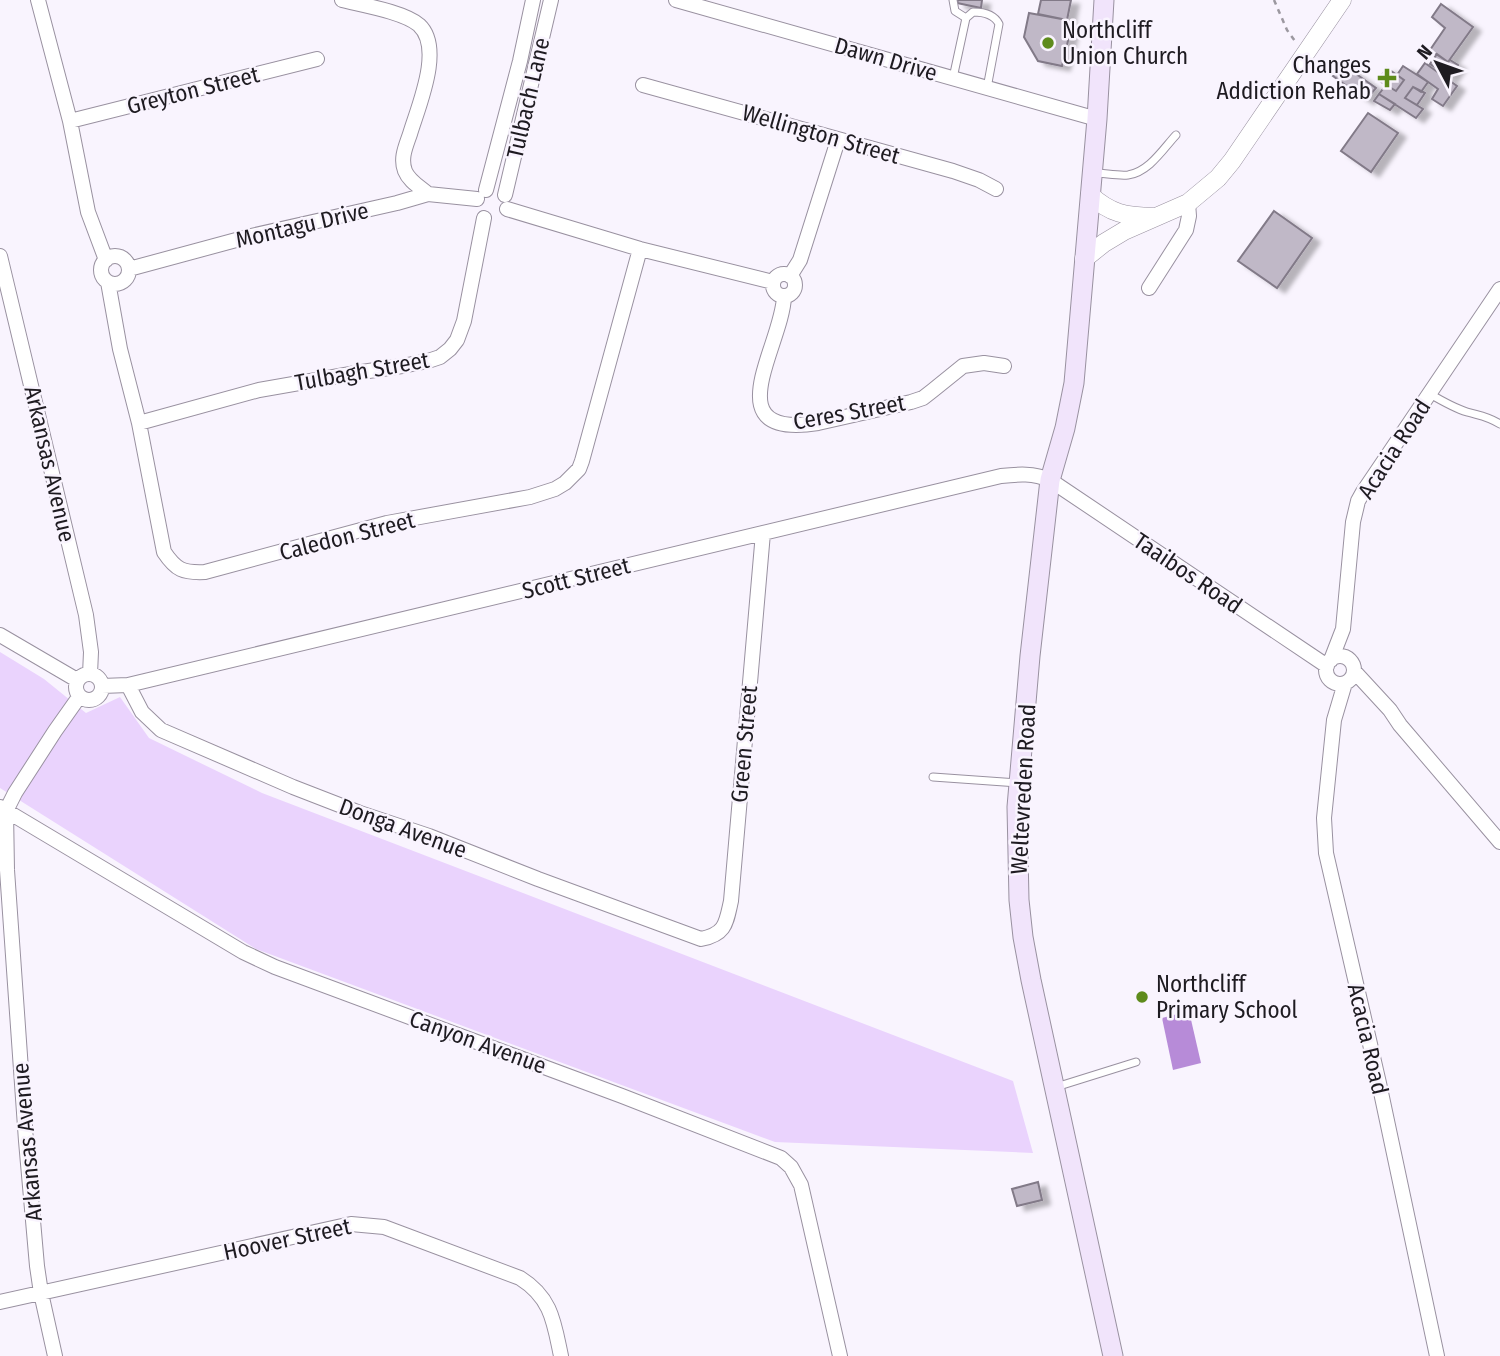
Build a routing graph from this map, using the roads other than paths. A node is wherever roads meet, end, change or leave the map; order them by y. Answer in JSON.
{"nodes":[{"id":1,"x":38,"y":0,"type":"edge"},
{"id":2,"x":342,"y":0,"type":"edge"},
{"id":3,"x":533,"y":0,"type":"edge"},
{"id":4,"x":551,"y":0,"type":"edge"},
{"id":5,"x":676,"y":0,"type":"edge"},
{"id":6,"x":953,"y":0,"type":"edge"},
{"id":7,"x":1104,"y":0,"type":"edge"},
{"id":8,"x":1342,"y":0,"type":"edge"},
{"id":9,"x":966,"y":18,"type":"junction"},
{"id":10,"x":525,"y":37,"type":"junction"},
{"id":11,"x":541,"y":41,"type":"junction"},
{"id":12,"x":317,"y":58,"type":"dead end"},
{"id":13,"x":953,"y":78,"type":"junction"},
{"id":14,"x":643,"y":85,"type":"dead end"},
{"id":15,"x":987,"y":88,"type":"junction"},
{"id":16,"x":1097,"y":119,"type":"junction"},
{"id":17,"x":70,"y":121,"type":"junction"},
{"id":18,"x":1177,"y":135,"type":"dead end"},
{"id":19,"x":838,"y":140,"type":"junction"},
{"id":20,"x":1092,"y":173,"type":"junction"},
{"id":21,"x":996,"y":189,"type":"dead end"},
{"id":22,"x":428,"y":194,"type":"junction"},
{"id":23,"x":482,"y":194,"type":"junction"},
{"id":24,"x":1090,"y":195,"type":"junction"},
{"id":25,"x":506,"y":202,"type":"junction"},
{"id":26,"x":1188,"y":202,"type":"junction"},
{"id":27,"x":1153,"y":217,"type":"junction"},
{"id":28,"x":484,"y":218,"type":"junction"},
{"id":29,"x":640,"y":250,"type":"junction"},
{"id":30,"x":0,"y":256,"type":"edge"},
{"id":31,"x":1084,"y":259,"type":"junction"},
{"id":32,"x":106,"y":260,"type":"junction"},
{"id":33,"x":129,"y":269,"type":"junction"},
{"id":34,"x":790,"y":276,"type":"junction"},
{"id":35,"x":108,"y":282,"type":"junction"},
{"id":36,"x":773,"y":282,"type":"junction"},
{"id":37,"x":1149,"y":288,"type":"dead end"},
{"id":38,"x":1500,"y":289,"type":"edge"},
{"id":39,"x":784,"y":297,"type":"junction"},
{"id":40,"x":1004,"y":366,"type":"dead end"},
{"id":41,"x":1429,"y":393,"type":"junction"},
{"id":42,"x":139,"y":423,"type":"junction"},
{"id":43,"x":1500,"y":424,"type":"edge"},
{"id":44,"x":1050,"y":480,"type":"junction"},
{"id":45,"x":763,"y":533,"type":"junction"},
{"id":46,"x":1343,"y":629,"type":"junction"},
{"id":47,"x":0,"y":635,"type":"edge"},
{"id":48,"x":1329,"y":669,"type":"junction"},
{"id":49,"x":1350,"y":674,"type":"junction"},
{"id":50,"x":84,"y":677,"type":"junction"},
{"id":51,"x":128,"y":685,"type":"junction"},
{"id":52,"x":103,"y":686,"type":"junction"},
{"id":53,"x":79,"y":697,"type":"junction"},
{"id":54,"x":1334,"y":720,"type":"junction"},
{"id":55,"x":933,"y":777,"type":"dead end"},
{"id":56,"x":1019,"y":783,"type":"junction"},
{"id":57,"x":3,"y":809,"type":"edge"},
{"id":58,"x":1500,"y":842,"type":"edge"},
{"id":59,"x":701,"y":939,"type":"joint"},
{"id":60,"x":1136,"y":1062,"type":"dead end"},
{"id":61,"x":1055,"y":1088,"type":"junction"},
{"id":62,"x":41,"y":1293,"type":"junction"},
{"id":63,"x":0,"y":1302,"type":"edge"},
{"id":64,"x":55,"y":1356,"type":"edge"},
{"id":65,"x":561,"y":1356,"type":"edge"},
{"id":66,"x":839,"y":1356,"type":"edge"},
{"id":67,"x":1113,"y":1356,"type":"edge"},
{"id":68,"x":1437,"y":1356,"type":"edge"}],
"edges":[{"from":1,"to":17,"type":"street"},
{"from":2,"to":22,"type":"street"},
{"from":3,"to":10,"type":"street","name":"Tulbach Lane"},
{"from":4,"to":11,"type":"street","name":"Tulbach Lane"},
{"from":5,"to":13,"type":"street","name":"Dawn Drive"},
{"from":6,"to":9,"type":"lane"},
{"from":7,"to":16,"type":"main road","name":"Weltevreden Road"},
{"from":8,"to":26,"type":"street"},
{"from":9,"to":13,"type":"lane"},
{"from":9,"to":15,"type":"lane"},
{"from":10,"to":11,"type":"street"},
{"from":10,"to":23,"type":"street","name":"Tulbach Lane"},
{"from":11,"to":25,"type":"street","name":"Tulbach Lane"},
{"from":12,"to":17,"type":"street","name":"Greyton Street"},
{"from":13,"to":15,"type":"street","name":"Dawn Drive"},
{"from":14,"to":19,"type":"street","name":"Wellington Street"},
{"from":15,"to":16,"type":"street","name":"Dawn Drive"},
{"from":16,"to":20,"type":"main road","name":"Weltevreden Road"},
{"from":17,"to":32,"type":"street"},
{"from":18,"to":20,"type":"lane"},
{"from":19,"to":21,"type":"street","name":"Wellington Street"},
{"from":19,"to":34,"type":"street"},
{"from":20,"to":24,"type":"main road","name":"Weltevreden Road"},
{"from":22,"to":23,"type":"street","name":"Montagu Drive"},
{"from":22,"to":33,"type":"street","name":"Montagu Drive"},
{"from":23,"to":25,"type":"street"},
{"from":23,"to":28,"type":"street"},
{"from":24,"to":27,"type":"street"},
{"from":24,"to":31,"type":"main road","name":"Weltevreden Road"},
{"from":25,"to":28,"type":"street"},
{"from":25,"to":29,"type":"street"},
{"from":26,"to":27,"type":"street"},
{"from":26,"to":37,"type":"street"},
{"from":27,"to":31,"type":"street"},
{"from":28,"to":42,"type":"street","name":"Tulbagh Street"},
{"from":29,"to":36,"type":"street"},
{"from":29,"to":42,"type":"street","name":"Caledon Street"},
{"from":30,"to":50,"type":"street","name":"Arkansas Avenue"},
{"from":31,"to":44,"type":"main road","name":"Weltevreden Road"},
{"from":32,"to":33,"type":"street"},
{"from":32,"to":35,"type":"street"},
{"from":33,"to":35,"type":"street"},
{"from":34,"to":36,"type":"street"},
{"from":34,"to":39,"type":"street"},
{"from":35,"to":42,"type":"street","name":"Caledon Street"},
{"from":36,"to":39,"type":"street"},
{"from":38,"to":41,"type":"street","name":"Acacia Road"},
{"from":39,"to":40,"type":"street","name":"Ceres Street"},
{"from":41,"to":43,"type":"lane"},
{"from":41,"to":46,"type":"street","name":"Acacia Road"},
{"from":44,"to":45,"type":"street","name":"Scott Street"},
{"from":44,"to":48,"type":"street","name":"Taaibos Road"},
{"from":44,"to":56,"type":"main road","name":"Weltevreden Road"},
{"from":45,"to":51,"type":"street","name":"Scott Street"},
{"from":45,"to":59,"type":"street","name":"Green Street"},
{"from":46,"to":48,"type":"street","name":"Acacia Road"},
{"from":46,"to":49,"type":"street","name":"Acacia Road"},
{"from":47,"to":50,"type":"street"},
{"from":48,"to":49,"type":"street"},
{"from":48,"to":49,"type":"street"},
{"from":48,"to":54,"type":"street","name":"Acacia Road"},
{"from":49,"to":54,"type":"street","name":"Acacia Road"},
{"from":49,"to":58,"type":"street"},
{"from":50,"to":52,"type":"street"},
{"from":50,"to":53,"type":"street"},
{"from":51,"to":52,"type":"street","name":"Scott Street"},
{"from":51,"to":59,"type":"street","name":"Donga Avenue"},
{"from":52,"to":53,"type":"street"},
{"from":53,"to":57,"type":"street","name":"Arkansas Avenue"},
{"from":54,"to":68,"type":"street","name":"Acacia Road"},
{"from":55,"to":56,"type":"lane"},
{"from":56,"to":61,"type":"main road","name":"Weltevreden Road"},
{"from":57,"to":62,"type":"street","name":"Arkansas Avenue"},
{"from":57,"to":66,"type":"street","name":"Canyon Avenue"},
{"from":60,"to":61,"type":"lane"},
{"from":61,"to":67,"type":"main road","name":"Weltevreden Road"},
{"from":62,"to":63,"type":"street","name":"Hoover Street"},
{"from":62,"to":64,"type":"street","name":"Arkansas Avenue"},
{"from":62,"to":65,"type":"street","name":"Hoover Street"}]}
